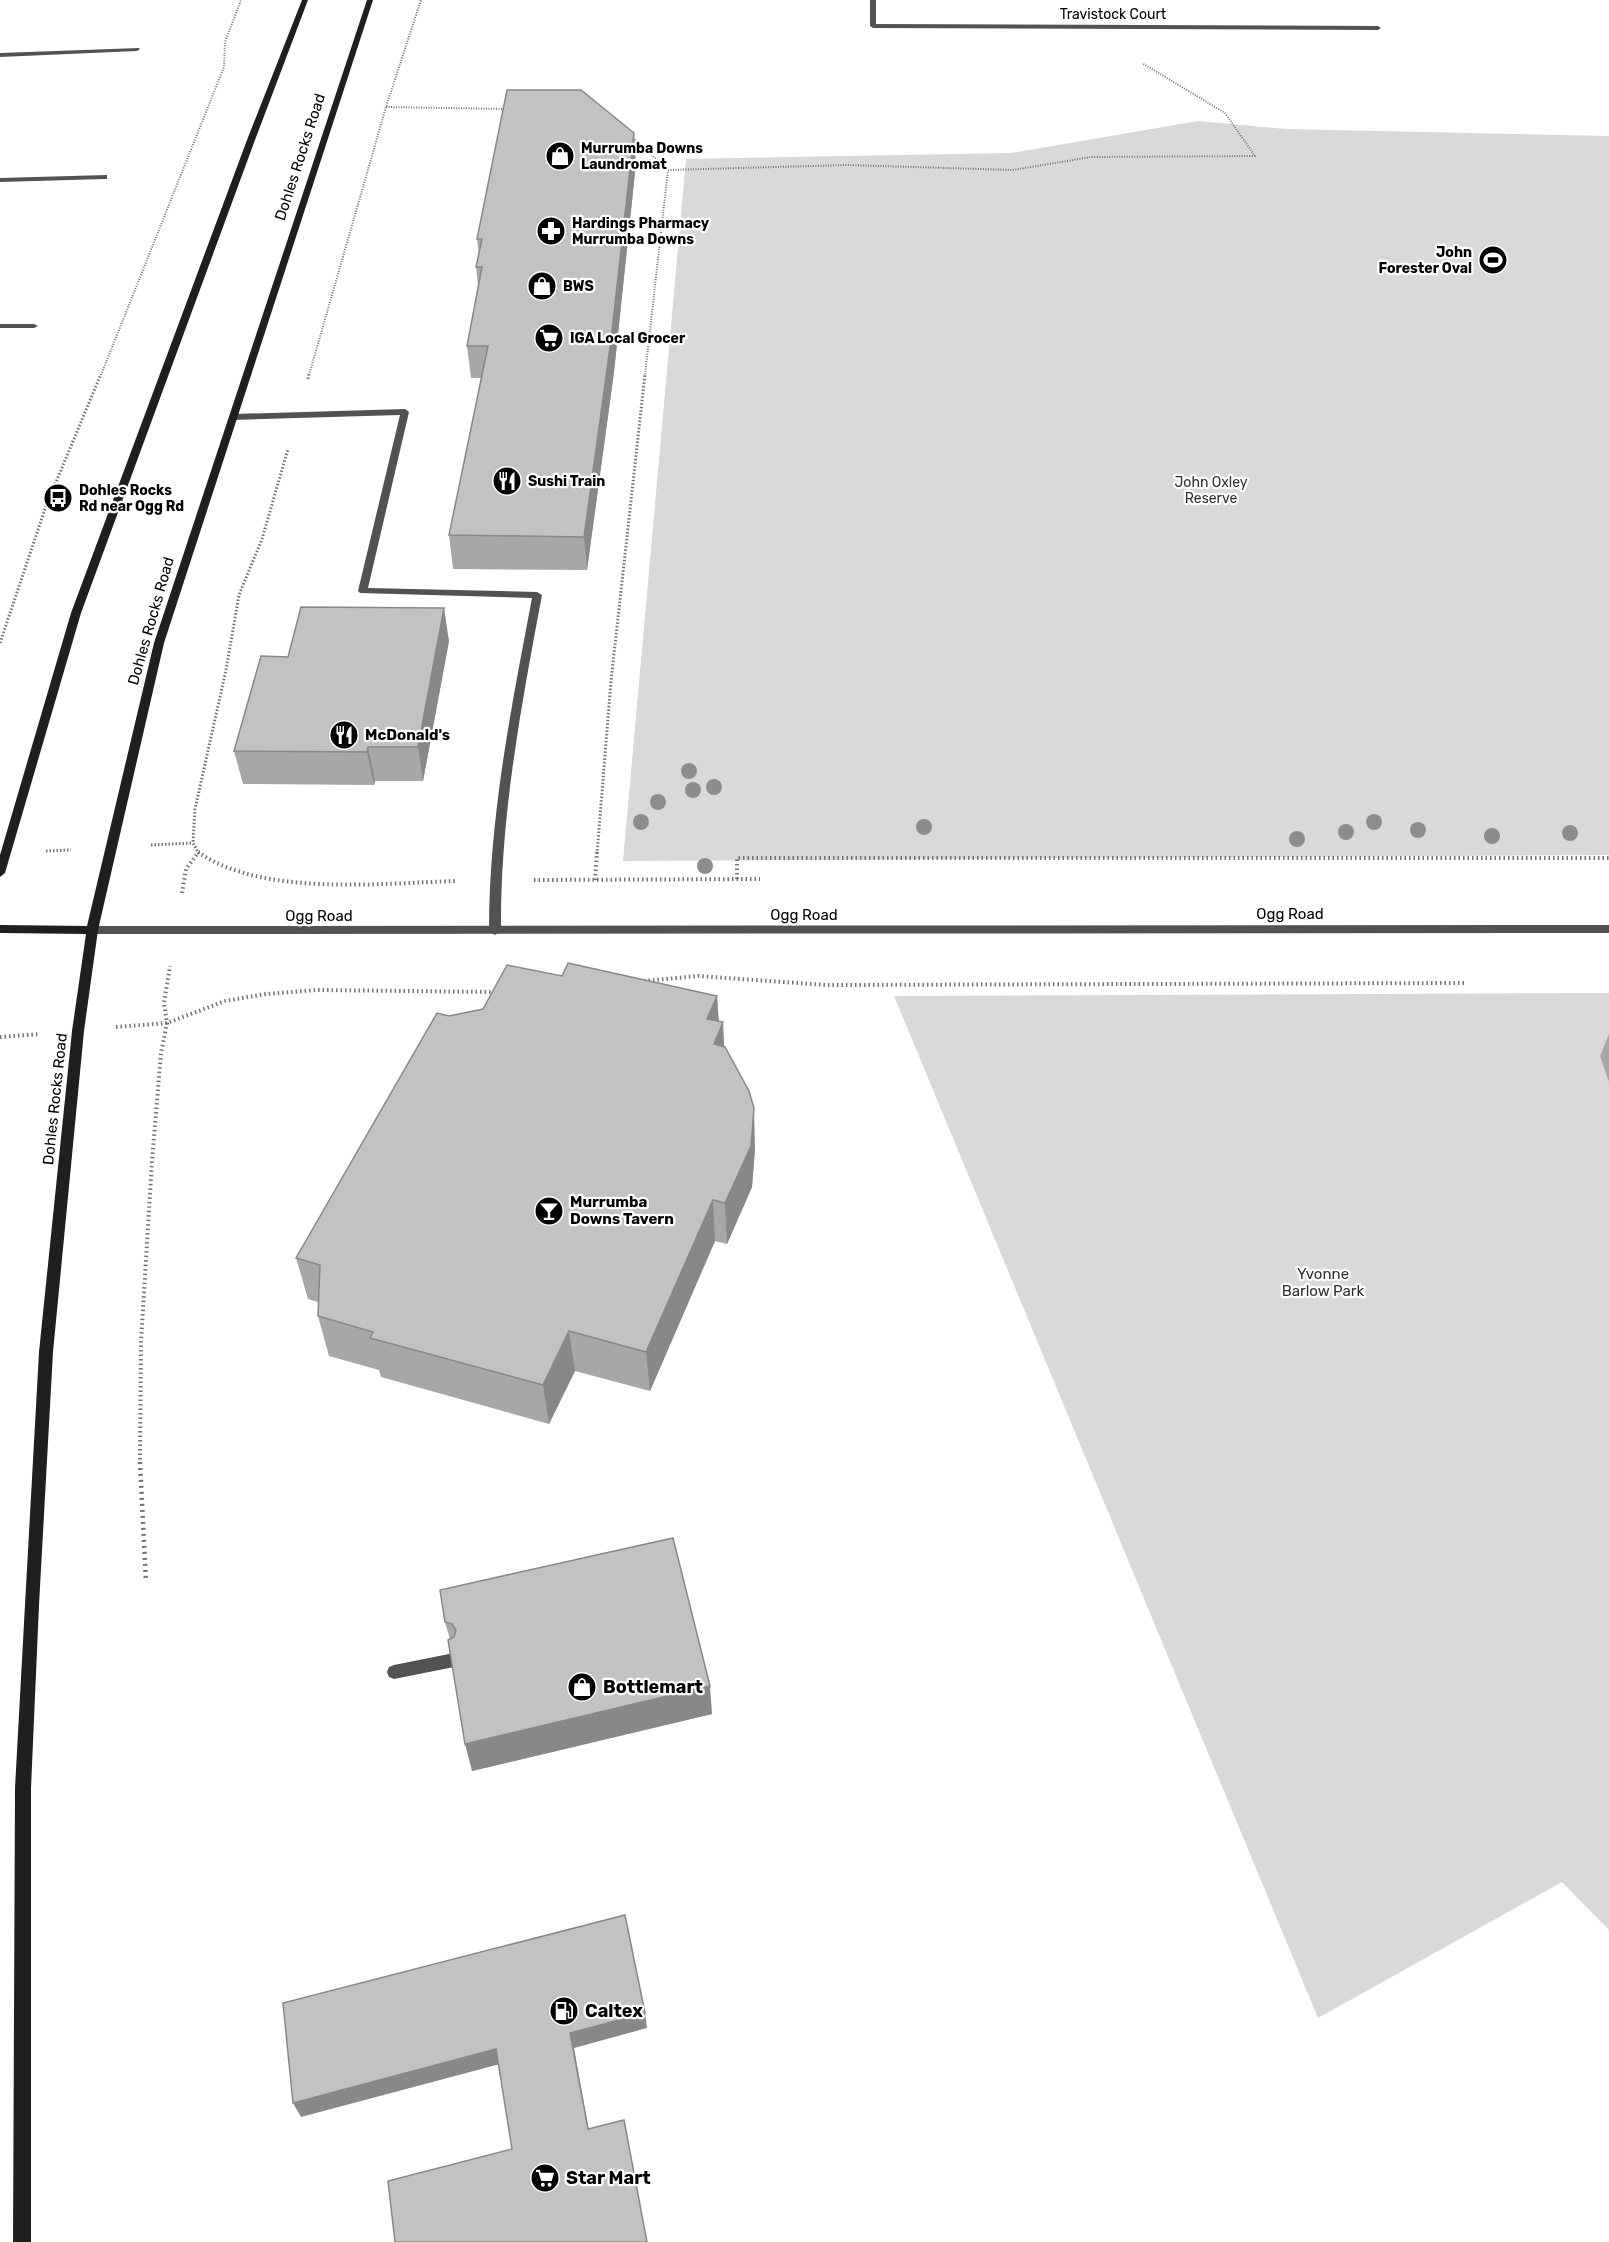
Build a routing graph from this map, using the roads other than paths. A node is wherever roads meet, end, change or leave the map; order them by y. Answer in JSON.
{"nodes":[{"id":1,"x":305,"y":0,"type":"edge"},
{"id":2,"x":370,"y":0,"type":"edge"},
{"id":3,"x":873,"y":0,"type":"edge"},
{"id":4,"x":1378,"y":28,"type":"dead end"},
{"id":5,"x":137,"y":49,"type":"dead end"},
{"id":6,"x":0,"y":55,"type":"edge"},
{"id":7,"x":104,"y":177,"type":"dead end"},
{"id":8,"x":0,"y":180,"type":"edge"},
{"id":9,"x":0,"y":326,"type":"edge"},
{"id":10,"x":34,"y":326,"type":"dead end"},
{"id":11,"x":233,"y":417,"type":"junction"},
{"id":12,"x":0,"y":873,"type":"edge"},
{"id":13,"x":0,"y":929,"type":"edge"},
{"id":14,"x":1609,"y":929,"type":"edge"},
{"id":15,"x":92,"y":930,"type":"junction"},
{"id":16,"x":495,"y":931,"type":"junction"},
{"id":17,"x":454,"y":1660,"type":"edge"},
{"id":18,"x":394,"y":1672,"type":"dead end"},
{"id":19,"x":22,"y":2242,"type":"edge"}],
"edges":[{"from":1,"to":12,"type":"main road"},
{"from":2,"to":11,"type":"main road","name":"Dohles Rocks Road"},
{"from":3,"to":4,"type":"street","name":"Travistock Court"},
{"from":5,"to":6,"type":"street"},
{"from":7,"to":8,"type":"street"},
{"from":9,"to":10,"type":"street"},
{"from":11,"to":15,"type":"main road","name":"Dohles Rocks Road"},
{"from":11,"to":16,"type":"street"},
{"from":13,"to":15,"type":"main road","name":"Ogg Road"},
{"from":14,"to":16,"type":"street","name":"Ogg Road"},
{"from":15,"to":16,"type":"street","name":"Ogg Road"},
{"from":15,"to":19,"type":"main road","name":"Dohles Rocks Road"},
{"from":17,"to":18,"type":"street"}]}
